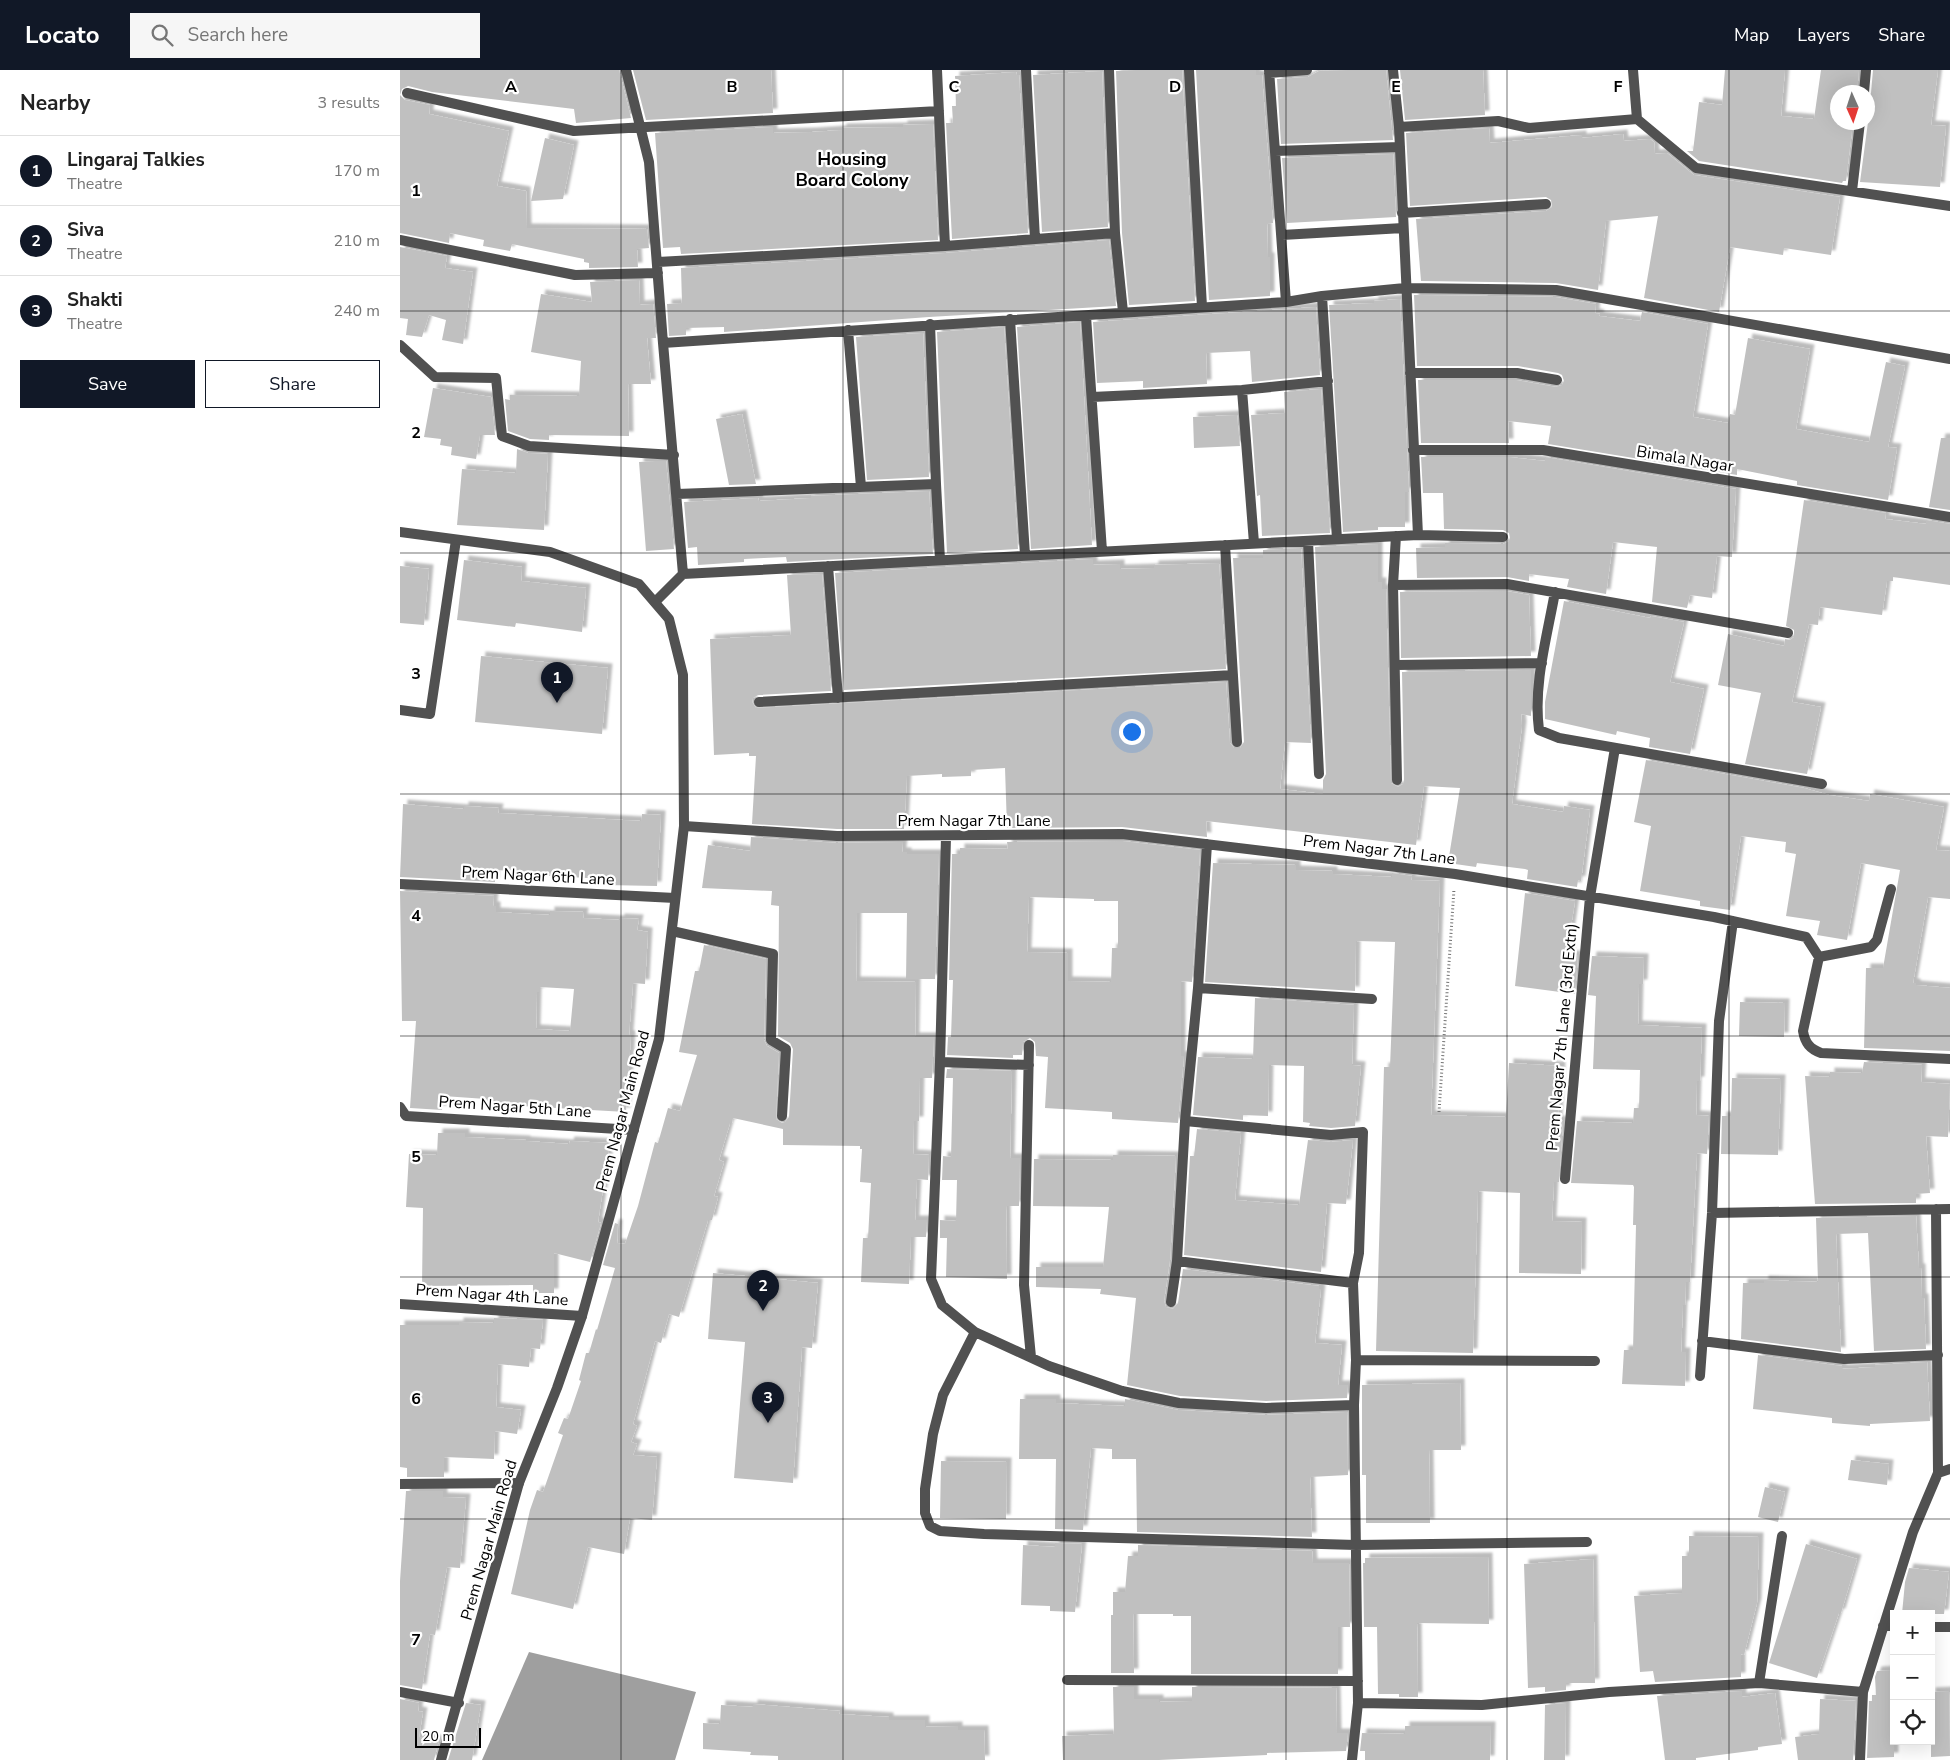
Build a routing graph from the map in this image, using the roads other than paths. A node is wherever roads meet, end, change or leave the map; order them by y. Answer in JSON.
{"nodes":[{"id":1,"x":626,"y":70,"type":"edge"},
{"id":2,"x":937,"y":70,"type":"edge"},
{"id":3,"x":1026,"y":70,"type":"edge"},
{"id":4,"x":1109,"y":70,"type":"edge"},
{"id":5,"x":1189,"y":70,"type":"edge"},
{"id":6,"x":1307,"y":70,"type":"edge"},
{"id":7,"x":1393,"y":70,"type":"edge"},
{"id":8,"x":1633,"y":70,"type":"edge"},
{"id":9,"x":1866,"y":70,"type":"edge"},
{"id":10,"x":1269,"y":72,"type":"edge"},
{"id":11,"x":1865,"y":85,"type":"edge"},
{"id":12,"x":407,"y":93,"type":"dead end"},
{"id":13,"x":939,"y":111,"type":"junction"},
{"id":14,"x":1637,"y":119,"type":"junction"},
{"id":15,"x":1399,"y":127,"type":"junction"},
{"id":16,"x":642,"y":128,"type":"junction"},
{"id":17,"x":1859,"y":130,"type":"edge"},
{"id":18,"x":1400,"y":147,"type":"junction"},
{"id":19,"x":1275,"y":151,"type":"junction"},
{"id":20,"x":1852,"y":191,"type":"junction"},
{"id":21,"x":1546,"y":204,"type":"dead end"},
{"id":22,"x":1950,"y":206,"type":"edge"},
{"id":23,"x":1402,"y":213,"type":"junction"},
{"id":24,"x":1403,"y":228,"type":"junction"},
{"id":25,"x":1115,"y":233,"type":"junction"},
{"id":26,"x":1282,"y":235,"type":"junction"},
{"id":27,"x":1035,"y":239,"type":"junction"},
{"id":28,"x":400,"y":240,"type":"edge"},
{"id":29,"x":945,"y":246,"type":"junction"},
{"id":30,"x":658,"y":267,"type":"junction"},
{"id":31,"x":1405,"y":288,"type":"junction"},
{"id":32,"x":1322,"y":296,"type":"junction"},
{"id":33,"x":1286,"y":302,"type":"junction"},
{"id":34,"x":1202,"y":307,"type":"junction"},
{"id":35,"x":1123,"y":312,"type":"junction"},
{"id":36,"x":1086,"y":316,"type":"junction"},
{"id":37,"x":1010,"y":319,"type":"junction"},
{"id":38,"x":930,"y":324,"type":"junction"},
{"id":39,"x":848,"y":330,"type":"junction"},
{"id":40,"x":663,"y":343,"type":"junction"},
{"id":41,"x":400,"y":345,"type":"edge"},
{"id":42,"x":1950,"y":359,"type":"edge"},
{"id":43,"x":1410,"y":373,"type":"junction"},
{"id":44,"x":1557,"y":380,"type":"dead end"},
{"id":45,"x":1328,"y":381,"type":"junction"},
{"id":46,"x":1242,"y":390,"type":"junction"},
{"id":47,"x":1092,"y":397,"type":"junction"},
{"id":48,"x":1414,"y":450,"type":"junction"},
{"id":49,"x":674,"y":455,"type":"junction"},
{"id":50,"x":936,"y":484,"type":"junction"},
{"id":51,"x":861,"y":487,"type":"junction"},
{"id":52,"x":677,"y":494,"type":"junction"},
{"id":53,"x":1950,"y":517,"type":"edge"},
{"id":54,"x":400,"y":532,"type":"edge"},
{"id":55,"x":1418,"y":535,"type":"junction"},
{"id":56,"x":1396,"y":536,"type":"junction"},
{"id":57,"x":1503,"y":537,"type":"dead end"},
{"id":58,"x":1337,"y":539,"type":"junction"},
{"id":59,"x":456,"y":540,"type":"junction"},
{"id":60,"x":1308,"y":541,"type":"junction"},
{"id":61,"x":1254,"y":543,"type":"junction"},
{"id":62,"x":1225,"y":545,"type":"junction"},
{"id":63,"x":1102,"y":551,"type":"junction"},
{"id":64,"x":1025,"y":555,"type":"junction"},
{"id":65,"x":940,"y":560,"type":"junction"},
{"id":66,"x":828,"y":566,"type":"junction"},
{"id":67,"x":683,"y":574,"type":"junction"},
{"id":68,"x":1393,"y":585,"type":"junction"},
{"id":69,"x":1555,"y":592,"type":"junction"},
{"id":70,"x":655,"y":602,"type":"junction"},
{"id":71,"x":1788,"y":633,"type":"dead end"},
{"id":72,"x":1396,"y":664,"type":"junction"},
{"id":73,"x":1542,"y":664,"type":"junction"},
{"id":74,"x":1233,"y":675,"type":"junction"},
{"id":75,"x":838,"y":698,"type":"junction"},
{"id":76,"x":759,"y":702,"type":"dead end"},
{"id":77,"x":400,"y":710,"type":"edge"},
{"id":78,"x":1237,"y":742,"type":"dead end"},
{"id":79,"x":1615,"y":748,"type":"junction"},
{"id":80,"x":1319,"y":774,"type":"dead end"},
{"id":81,"x":1397,"y":780,"type":"dead end"},
{"id":82,"x":1822,"y":784,"type":"dead end"},
{"id":83,"x":684,"y":826,"type":"junction"},
{"id":84,"x":946,"y":836,"type":"junction"},
{"id":85,"x":1207,"y":844,"type":"junction"},
{"id":86,"x":400,"y":884,"type":"edge"},
{"id":87,"x":1891,"y":889,"type":"dead end"},
{"id":88,"x":1590,"y":897,"type":"junction"},
{"id":89,"x":675,"y":898,"type":"junction"},
{"id":90,"x":1732,"y":921,"type":"junction"},
{"id":91,"x":672,"y":931,"type":"junction"},
{"id":92,"x":1819,"y":957,"type":"junction"},
{"id":93,"x":1198,"y":988,"type":"junction"},
{"id":94,"x":1372,"y":999,"type":"dead end"},
{"id":95,"x":1030,"y":1045,"type":"dead end"},
{"id":96,"x":1950,"y":1060,"type":"edge"},
{"id":97,"x":940,"y":1062,"type":"junction"},
{"id":98,"x":1029,"y":1065,"type":"junction"},
{"id":99,"x":400,"y":1107,"type":"edge"},
{"id":100,"x":782,"y":1116,"type":"dead end"},
{"id":101,"x":1185,"y":1121,"type":"junction"},
{"id":102,"x":634,"y":1130,"type":"junction"},
{"id":103,"x":1565,"y":1179,"type":"dead end"},
{"id":104,"x":1936,"y":1209,"type":"junction"},
{"id":105,"x":1950,"y":1209,"type":"edge"},
{"id":106,"x":1712,"y":1213,"type":"junction"},
{"id":107,"x":1177,"y":1261,"type":"junction"},
{"id":108,"x":1353,"y":1282,"type":"junction"},
{"id":109,"x":1171,"y":1302,"type":"dead end"},
{"id":110,"x":400,"y":1304,"type":"edge"},
{"id":111,"x":582,"y":1316,"type":"junction"},
{"id":112,"x":975,"y":1332,"type":"junction"},
{"id":113,"x":1702,"y":1341,"type":"junction"},
{"id":114,"x":1938,"y":1355,"type":"junction"},
{"id":115,"x":1031,"y":1357,"type":"junction"},
{"id":116,"x":1356,"y":1360,"type":"junction"},
{"id":117,"x":1595,"y":1361,"type":"dead end"},
{"id":118,"x":1700,"y":1376,"type":"dead end"},
{"id":119,"x":1354,"y":1404,"type":"junction"},
{"id":120,"x":1950,"y":1470,"type":"edge"},
{"id":121,"x":1938,"y":1473,"type":"junction"},
{"id":122,"x":519,"y":1483,"type":"junction"},
{"id":123,"x":400,"y":1484,"type":"edge"},
{"id":124,"x":1782,"y":1536,"type":"dead end"},
{"id":125,"x":1586,"y":1542,"type":"dead end"},
{"id":126,"x":1356,"y":1545,"type":"junction"},
{"id":127,"x":1888,"y":1626,"type":"edge"},
{"id":128,"x":1935,"y":1627,"type":"edge"},
{"id":129,"x":1950,"y":1627,"type":"edge"},
{"id":130,"x":1067,"y":1680,"type":"dead end"},
{"id":131,"x":1358,"y":1681,"type":"junction"},
{"id":132,"x":1758,"y":1683,"type":"junction"},
{"id":133,"x":400,"y":1692,"type":"edge"},
{"id":134,"x":1863,"y":1692,"type":"junction"},
{"id":135,"x":459,"y":1702,"type":"junction"},
{"id":136,"x":1358,"y":1703,"type":"junction"},
{"id":137,"x":441,"y":1760,"type":"edge"},
{"id":138,"x":1352,"y":1760,"type":"edge"},
{"id":139,"x":1860,"y":1760,"type":"edge"}],
"edges":[{"from":1,"to":16,"type":"street"},
{"from":2,"to":13,"type":"street"},
{"from":3,"to":27,"type":"street"},
{"from":4,"to":25,"type":"street"},
{"from":5,"to":34,"type":"street"},
{"from":6,"to":10,"type":"street"},
{"from":7,"to":15,"type":"street"},
{"from":8,"to":14,"type":"street"},
{"from":9,"to":11,"type":"street"},
{"from":10,"to":19,"type":"street"},
{"from":12,"to":16,"type":"street"},
{"from":13,"to":16,"type":"street"},
{"from":13,"to":29,"type":"street"},
{"from":14,"to":15,"type":"street"},
{"from":14,"to":20,"type":"street"},
{"from":15,"to":18,"type":"street"},
{"from":16,"to":30,"type":"street"},
{"from":17,"to":20,"type":"street"},
{"from":18,"to":19,"type":"street"},
{"from":18,"to":23,"type":"street"},
{"from":19,"to":26,"type":"street"},
{"from":20,"to":22,"type":"street"},
{"from":21,"to":23,"type":"street"},
{"from":23,"to":24,"type":"street"},
{"from":24,"to":26,"type":"street"},
{"from":24,"to":31,"type":"street"},
{"from":25,"to":27,"type":"street"},
{"from":25,"to":35,"type":"street"},
{"from":26,"to":33,"type":"street"},
{"from":27,"to":29,"type":"street"},
{"from":28,"to":30,"type":"street"},
{"from":29,"to":30,"type":"street"},
{"from":30,"to":40,"type":"street"},
{"from":31,"to":32,"type":"street"},
{"from":31,"to":42,"type":"street"},
{"from":31,"to":43,"type":"street"},
{"from":32,"to":33,"type":"street"},
{"from":32,"to":45,"type":"street"},
{"from":33,"to":34,"type":"street"},
{"from":34,"to":35,"type":"street"},
{"from":35,"to":36,"type":"street"},
{"from":36,"to":37,"type":"street"},
{"from":36,"to":47,"type":"street"},
{"from":37,"to":38,"type":"street"},
{"from":37,"to":64,"type":"street"},
{"from":38,"to":39,"type":"street"},
{"from":38,"to":50,"type":"street"},
{"from":39,"to":40,"type":"street"},
{"from":39,"to":51,"type":"street"},
{"from":40,"to":49,"type":"street"},
{"from":41,"to":49,"type":"street"},
{"from":43,"to":44,"type":"street"},
{"from":43,"to":48,"type":"street"},
{"from":45,"to":46,"type":"street"},
{"from":45,"to":58,"type":"street"},
{"from":46,"to":47,"type":"street"},
{"from":46,"to":61,"type":"street"},
{"from":47,"to":63,"type":"street"},
{"from":48,"to":53,"type":"street","name":"Bimala Nagar"},
{"from":48,"to":55,"type":"street"},
{"from":49,"to":52,"type":"street"},
{"from":50,"to":51,"type":"street"},
{"from":50,"to":65,"type":"street"},
{"from":51,"to":52,"type":"street"},
{"from":52,"to":67,"type":"street"},
{"from":54,"to":59,"type":"street","name":"Prem Nagar Main Road"},
{"from":55,"to":56,"type":"street"},
{"from":55,"to":57,"type":"street"},
{"from":56,"to":58,"type":"street"},
{"from":56,"to":68,"type":"street"},
{"from":58,"to":60,"type":"street"},
{"from":59,"to":70,"type":"street","name":"Prem Nagar Main Road"},
{"from":59,"to":77,"type":"street"},
{"from":60,"to":61,"type":"street"},
{"from":60,"to":80,"type":"street"},
{"from":61,"to":62,"type":"street"},
{"from":62,"to":63,"type":"street"},
{"from":62,"to":74,"type":"street"},
{"from":63,"to":64,"type":"street"},
{"from":64,"to":65,"type":"street"},
{"from":65,"to":66,"type":"street"},
{"from":66,"to":67,"type":"street"},
{"from":66,"to":75,"type":"street"},
{"from":67,"to":70,"type":"street"},
{"from":68,"to":69,"type":"street"},
{"from":68,"to":72,"type":"street"},
{"from":69,"to":71,"type":"street"},
{"from":69,"to":73,"type":"street"},
{"from":70,"to":83,"type":"street","name":"Prem Nagar Main Road"},
{"from":72,"to":73,"type":"street"},
{"from":72,"to":81,"type":"street"},
{"from":73,"to":79,"type":"street"},
{"from":74,"to":75,"type":"street"},
{"from":74,"to":78,"type":"street"},
{"from":75,"to":76,"type":"street"},
{"from":79,"to":82,"type":"street"},
{"from":79,"to":88,"type":"street","name":"Prem Nagar 7th Lane (3rd Extn)"},
{"from":83,"to":84,"type":"street","name":"Prem Nagar 7th Lane"},
{"from":83,"to":89,"type":"street","name":"Prem Nagar Main Road"},
{"from":84,"to":85,"type":"street","name":"Prem Nagar 7th Lane"},
{"from":84,"to":97,"type":"street"},
{"from":85,"to":88,"type":"street","name":"Prem Nagar 7th Lane"},
{"from":85,"to":93,"type":"street"},
{"from":86,"to":89,"type":"street","name":"Prem Nagar 6th Lane"},
{"from":87,"to":92,"type":"street"},
{"from":88,"to":90,"type":"street","name":"Prem Nagar 7th Lane"},
{"from":88,"to":103,"type":"street","name":"Prem Nagar 7th Lane (3rd Extn)"},
{"from":89,"to":91,"type":"street","name":"Prem Nagar Main Road"},
{"from":90,"to":92,"type":"street","name":"Prem Nagar 7th Lane"},
{"from":90,"to":106,"type":"street"},
{"from":91,"to":100,"type":"street"},
{"from":91,"to":102,"type":"street","name":"Prem Nagar Main Road"},
{"from":92,"to":96,"type":"street"},
{"from":93,"to":94,"type":"street"},
{"from":93,"to":101,"type":"street"},
{"from":95,"to":98,"type":"street"},
{"from":97,"to":98,"type":"street"},
{"from":97,"to":112,"type":"street"},
{"from":98,"to":115,"type":"street"},
{"from":99,"to":102,"type":"street","name":"Prem Nagar 5th Lane"},
{"from":101,"to":107,"type":"street"},
{"from":101,"to":108,"type":"street"},
{"from":102,"to":111,"type":"street","name":"Prem Nagar Main Road"},
{"from":104,"to":105,"type":"street"},
{"from":104,"to":106,"type":"street"},
{"from":104,"to":114,"type":"street"},
{"from":106,"to":113,"type":"street"},
{"from":107,"to":108,"type":"street"},
{"from":107,"to":109,"type":"street"},
{"from":108,"to":116,"type":"street"},
{"from":110,"to":111,"type":"street","name":"Prem Nagar 4th Lane"},
{"from":111,"to":122,"type":"street","name":"Prem Nagar Main Road"},
{"from":112,"to":115,"type":"street"},
{"from":112,"to":126,"type":"street"},
{"from":113,"to":114,"type":"street"},
{"from":113,"to":118,"type":"street"},
{"from":114,"to":121,"type":"street"},
{"from":115,"to":119,"type":"street"},
{"from":116,"to":117,"type":"street"},
{"from":116,"to":119,"type":"street"},
{"from":119,"to":126,"type":"street"},
{"from":120,"to":121,"type":"street"},
{"from":121,"to":127,"type":"street"},
{"from":122,"to":123,"type":"street"},
{"from":122,"to":135,"type":"street","name":"Prem Nagar Main Road"},
{"from":124,"to":132,"type":"street"},
{"from":125,"to":126,"type":"street"},
{"from":126,"to":131,"type":"street"},
{"from":127,"to":134,"type":"street"},
{"from":128,"to":129,"type":"street"},
{"from":130,"to":131,"type":"street"},
{"from":131,"to":136,"type":"street"},
{"from":132,"to":134,"type":"street"},
{"from":132,"to":136,"type":"street"},
{"from":133,"to":135,"type":"street"},
{"from":134,"to":139,"type":"street"},
{"from":135,"to":137,"type":"street","name":"Prem Nagar Main Road"},
{"from":136,"to":138,"type":"street"}]}
